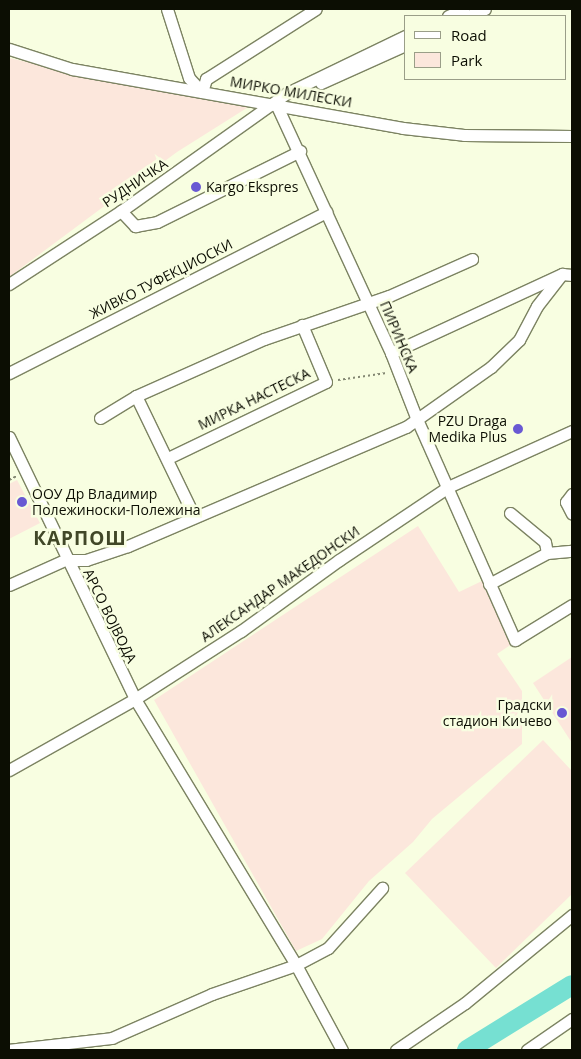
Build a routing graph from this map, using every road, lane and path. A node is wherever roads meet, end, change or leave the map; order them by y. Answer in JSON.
{"nodes":[{"id":1,"x":167,"y":9,"type":"edge"},
{"id":2,"x":316,"y":9,"type":"edge"},
{"id":3,"x":464,"y":9,"type":"edge"},
{"id":4,"x":485,"y":9,"type":"edge"},
{"id":5,"x":450,"y":15,"type":"edge"},
{"id":6,"x":470,"y":15,"type":"edge"},
{"id":7,"x":404,"y":36,"type":"edge"},
{"id":8,"x":404,"y":45,"type":"edge"},
{"id":9,"x":9,"y":49,"type":"edge"},
{"id":10,"x":202,"y":92,"type":"junction"},
{"id":11,"x":276,"y":104,"type":"junction"},
{"id":12,"x":572,"y":136,"type":"edge"},
{"id":13,"x":300,"y":151,"type":"junction"},
{"id":14,"x":121,"y":211,"type":"junction"},
{"id":15,"x":327,"y":212,"type":"junction"},
{"id":16,"x":472,"y":260,"type":"dead end"},
{"id":17,"x":567,"y":274,"type":"edge"},
{"id":18,"x":9,"y":284,"type":"edge"},
{"id":19,"x":369,"y":303,"type":"junction"},
{"id":20,"x":302,"y":325,"type":"junction"},
{"id":21,"x":392,"y":353,"type":"junction"},
{"id":22,"x":397,"y":372,"type":"junction"},
{"id":23,"x":9,"y":374,"type":"edge"},
{"id":24,"x":326,"y":382,"type":"junction"},
{"id":25,"x":136,"y":396,"type":"junction"},
{"id":26,"x":416,"y":417,"type":"junction"},
{"id":27,"x":100,"y":418,"type":"dead end"},
{"id":28,"x":572,"y":431,"type":"edge"},
{"id":29,"x":9,"y":437,"type":"edge"},
{"id":30,"x":168,"y":458,"type":"junction"},
{"id":31,"x":448,"y":487,"type":"junction"},
{"id":32,"x":572,"y":494,"type":"edge"},
{"id":33,"x":510,"y":513,"type":"dead end"},
{"id":34,"x":572,"y":514,"type":"edge"},
{"id":35,"x":194,"y":516,"type":"junction"},
{"id":36,"x":572,"y":551,"type":"edge"},
{"id":37,"x":547,"y":553,"type":"junction"},
{"id":38,"x":65,"y":560,"type":"junction"},
{"id":39,"x":489,"y":584,"type":"junction"},
{"id":40,"x":9,"y":585,"type":"edge"},
{"id":41,"x":572,"y":605,"type":"edge"},
{"id":42,"x":135,"y":700,"type":"junction"},
{"id":43,"x":9,"y":770,"type":"edge"},
{"id":44,"x":382,"y":888,"type":"dead end"},
{"id":45,"x":572,"y":915,"type":"edge"},
{"id":46,"x":296,"y":965,"type":"junction"},
{"id":47,"x":572,"y":1019,"type":"edge"},
{"id":48,"x":9,"y":1050,"type":"edge"},
{"id":49,"x":342,"y":1050,"type":"edge"},
{"id":50,"x":396,"y":1050,"type":"edge"},
{"id":51,"x":526,"y":1050,"type":"edge"}],
"edges":[{"from":1,"to":10,"type":"street"},
{"from":2,"to":10,"type":"street"},
{"from":3,"to":5,"type":"street"},
{"from":4,"to":6,"type":"street"},
{"from":7,"to":11,"type":"street","name":"РУДНИЧКА"},
{"from":8,"to":11,"type":"street","name":"РУДНИЧКА"},
{"from":9,"to":10,"type":"street","name":"МИРКО МИЛЕСКИ"},
{"from":10,"to":11,"type":"street","name":"МИРКО МИЛЕСКИ"},
{"from":11,"to":12,"type":"street","name":"МИРКО МИЛЕСКИ"},
{"from":11,"to":13,"type":"street","name":"ПИРИНСКА"},
{"from":11,"to":14,"type":"street","name":"РУДНИЧКА"},
{"from":13,"to":14,"type":"street"},
{"from":13,"to":15,"type":"street","name":"ПИРИНСКА"},
{"from":14,"to":18,"type":"street","name":"РУДНИЧКА"},
{"from":15,"to":19,"type":"street","name":"ПИРИНСКА"},
{"from":15,"to":23,"type":"street","name":"ЖИВКО ТУФЕКЏИОСКИ"},
{"from":16,"to":19,"type":"street"},
{"from":17,"to":21,"type":"street"},
{"from":17,"to":26,"type":"street"},
{"from":19,"to":20,"type":"street"},
{"from":19,"to":21,"type":"street","name":"ПИРИНСКА"},
{"from":20,"to":24,"type":"street","name":"МИРКА НАСТЕСКА"},
{"from":20,"to":25,"type":"street"},
{"from":21,"to":22,"type":"street","name":"ПИРИНСКА"},
{"from":22,"to":24,"type":"path"},
{"from":22,"to":26,"type":"street","name":"ПИРИНСКА"},
{"from":24,"to":30,"type":"street","name":"МИРКА НАСТЕСКА"},
{"from":25,"to":27,"type":"street"},
{"from":25,"to":30,"type":"street"},
{"from":26,"to":31,"type":"street","name":"ПИРИНСКА"},
{"from":26,"to":35,"type":"street"},
{"from":28,"to":31,"type":"street","name":"АЛЕКСАНДАР МАКЕДОНСКИ"},
{"from":29,"to":38,"type":"street","name":"АРСО ВОЈВОДА"},
{"from":30,"to":35,"type":"street"},
{"from":31,"to":39,"type":"street","name":"ПИРИНСКА"},
{"from":31,"to":42,"type":"street","name":"АЛЕКСАНДАР МАКЕДОНСКИ"},
{"from":32,"to":34,"type":"street"},
{"from":33,"to":37,"type":"street"},
{"from":35,"to":38,"type":"street"},
{"from":36,"to":37,"type":"street"},
{"from":37,"to":39,"type":"street"},
{"from":38,"to":40,"type":"street"},
{"from":38,"to":42,"type":"street","name":"АРСО ВОЈВОДА"},
{"from":39,"to":41,"type":"street","name":"ПИРИНСКА"},
{"from":42,"to":43,"type":"street","name":"АЛЕКСАНДАР МАКЕДОНСКИ"},
{"from":42,"to":46,"type":"street","name":"АРСО ВОЈВОДА"},
{"from":44,"to":46,"type":"street"},
{"from":45,"to":50,"type":"street"},
{"from":46,"to":48,"type":"street"},
{"from":46,"to":49,"type":"street","name":"АРСО ВОЈВОДА"},
{"from":47,"to":51,"type":"street"}]}
